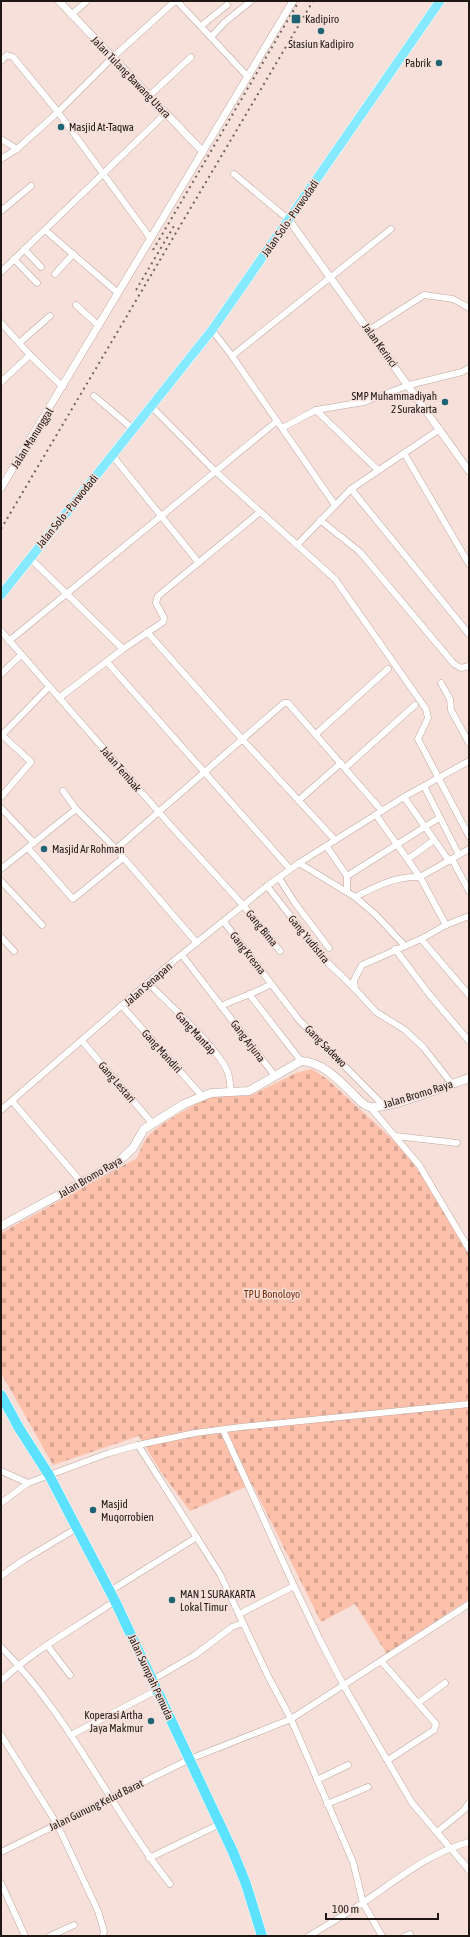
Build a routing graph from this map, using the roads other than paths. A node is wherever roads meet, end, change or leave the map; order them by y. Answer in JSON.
{"nodes":[{"id":1,"x":58,"y":1,"type":"edge"},
{"id":2,"x":87,"y":1,"type":"edge"},
{"id":3,"x":176,"y":1,"type":"edge"},
{"id":4,"x":252,"y":1,"type":"edge"},
{"id":5,"x":293,"y":1,"type":"edge"},
{"id":6,"x":440,"y":1,"type":"edge"},
{"id":7,"x":227,"y":4,"type":"dead end"},
{"id":8,"x":71,"y":15,"type":"junction"},
{"id":9,"x":201,"y":26,"type":"junction"},
{"id":10,"x":211,"y":37,"type":"junction"},
{"id":11,"x":191,"y":57,"type":"dead end"},
{"id":12,"x":112,"y":58,"type":"junction"},
{"id":13,"x":1,"y":62,"type":"edge"},
{"id":14,"x":248,"y":78,"type":"junction"},
{"id":15,"x":150,"y":96,"type":"junction"},
{"id":16,"x":58,"y":112,"type":"junction"},
{"id":17,"x":166,"y":113,"type":"junction"},
{"id":18,"x":1,"y":139,"type":"edge"},
{"id":19,"x":17,"y":149,"type":"junction"},
{"id":20,"x":203,"y":152,"type":"junction"},
{"id":21,"x":1,"y":159,"type":"edge"},
{"id":22,"x":102,"y":173,"type":"junction"},
{"id":23,"x":234,"y":174,"type":"dead end"},
{"id":24,"x":31,"y":186,"type":"dead end"},
{"id":25,"x":1,"y":211,"type":"edge"},
{"id":26,"x":289,"y":220,"type":"junction"},
{"id":27,"x":391,"y":229,"type":"dead end"},
{"id":28,"x":45,"y":230,"type":"junction"},
{"id":29,"x":151,"y":239,"type":"junction"},
{"id":30,"x":24,"y":249,"type":"junction"},
{"id":31,"x":73,"y":254,"type":"junction"},
{"id":32,"x":14,"y":259,"type":"junction"},
{"id":33,"x":41,"y":267,"type":"dead end"},
{"id":34,"x":1,"y":272,"type":"edge"},
{"id":35,"x":55,"y":274,"type":"dead end"},
{"id":36,"x":331,"y":278,"type":"junction"},
{"id":37,"x":37,"y":283,"type":"dead end"},
{"id":38,"x":118,"y":293,"type":"junction"},
{"id":39,"x":76,"y":305,"type":"dead end"},
{"id":40,"x":469,"y":308,"type":"edge"},
{"id":41,"x":50,"y":316,"type":"dead end"},
{"id":42,"x":1,"y":323,"type":"edge"},
{"id":43,"x":99,"y":326,"type":"junction"},
{"id":44,"x":212,"y":330,"type":"junction"},
{"id":45,"x":369,"y":330,"type":"junction"},
{"id":46,"x":19,"y":343,"type":"junction"},
{"id":47,"x":30,"y":355,"type":"junction"},
{"id":48,"x":232,"y":356,"type":"junction"},
{"id":49,"x":469,"y":368,"type":"edge"},
{"id":50,"x":1,"y":382,"type":"edge"},
{"id":51,"x":408,"y":385,"type":"junction"},
{"id":52,"x":63,"y":387,"type":"junction"},
{"id":53,"x":94,"y":396,"type":"dead end"},
{"id":54,"x":152,"y":407,"type":"junction"},
{"id":55,"x":316,"y":410,"type":"junction"},
{"id":56,"x":277,"y":421,"type":"junction"},
{"id":57,"x":282,"y":428,"type":"junction"},
{"id":58,"x":133,"y":429,"type":"junction"},
{"id":59,"x":440,"y":429,"type":"junction"},
{"id":60,"x":404,"y":453,"type":"junction"},
{"id":61,"x":112,"y":455,"type":"junction"},
{"id":62,"x":378,"y":470,"type":"junction"},
{"id":63,"x":215,"y":471,"type":"junction"},
{"id":64,"x":469,"y":471,"type":"edge"},
{"id":65,"x":1,"y":488,"type":"edge"},
{"id":66,"x":351,"y":489,"type":"junction"},
{"id":67,"x":335,"y":505,"type":"junction"},
{"id":68,"x":260,"y":512,"type":"junction"},
{"id":69,"x":161,"y":516,"type":"junction"},
{"id":70,"x":320,"y":520,"type":"junction"},
{"id":71,"x":297,"y":545,"type":"junction"},
{"id":72,"x":469,"y":549,"type":"edge"},
{"id":73,"x":462,"y":552,"type":"junction"},
{"id":74,"x":30,"y":558,"type":"junction"},
{"id":75,"x":199,"y":563,"type":"junction"},
{"id":76,"x":469,"y":564,"type":"edge"},
{"id":77,"x":66,"y":592,"type":"junction"},
{"id":78,"x":1,"y":595,"type":"edge"},
{"id":79,"x":1,"y":631,"type":"edge"},
{"id":80,"x":148,"y":632,"type":"junction"},
{"id":81,"x":469,"y":634,"type":"edge"},
{"id":82,"x":9,"y":641,"type":"junction"},
{"id":83,"x":123,"y":649,"type":"junction"},
{"id":84,"x":21,"y":655,"type":"junction"},
{"id":85,"x":106,"y":662,"type":"junction"},
{"id":86,"x":469,"y":666,"type":"edge"},
{"id":87,"x":388,"y":669,"type":"dead end"},
{"id":88,"x":1,"y":674,"type":"edge"},
{"id":89,"x":441,"y":683,"type":"dead end"},
{"id":90,"x":49,"y":687,"type":"junction"},
{"id":91,"x":59,"y":698,"type":"junction"},
{"id":92,"x":415,"y":705,"type":"dead end"},
{"id":93,"x":316,"y":734,"type":"junction"},
{"id":94,"x":2,"y":735,"type":"edge"},
{"id":95,"x":242,"y":739,"type":"junction"},
{"id":96,"x":469,"y":743,"type":"edge"},
{"id":97,"x":469,"y":761,"type":"edge"},
{"id":98,"x":343,"y":765,"type":"junction"},
{"id":99,"x":204,"y":773,"type":"junction"},
{"id":100,"x":439,"y":778,"type":"junction"},
{"id":101,"x":424,"y":786,"type":"junction"},
{"id":102,"x":63,"y":791,"type":"dead end"},
{"id":103,"x":1,"y":797,"type":"edge"},
{"id":104,"x":404,"y":797,"type":"junction"},
{"id":105,"x":299,"y":800,"type":"junction"},
{"id":106,"x":1,"y":808,"type":"edge"},
{"id":107,"x":76,"y":809,"type":"junction"},
{"id":108,"x":382,"y":811,"type":"junction"},
{"id":109,"x":159,"y":813,"type":"junction"},
{"id":110,"x":376,"y":815,"type":"junction"},
{"id":111,"x":439,"y":818,"type":"junction"},
{"id":112,"x":425,"y":828,"type":"junction"},
{"id":113,"x":469,"y":836,"type":"edge"},
{"id":114,"x":335,"y":840,"type":"junction"},
{"id":115,"x":434,"y":840,"type":"junction"},
{"id":116,"x":34,"y":843,"type":"junction"},
{"id":117,"x":398,"y":845,"type":"junction"},
{"id":118,"x":327,"y":846,"type":"junction"},
{"id":119,"x":28,"y":848,"type":"junction"},
{"id":120,"x":116,"y":850,"type":"junction"},
{"id":121,"x":469,"y":850,"type":"edge"},
{"id":122,"x":459,"y":855,"type":"junction"},
{"id":123,"x":122,"y":858,"type":"junction"},
{"id":124,"x":408,"y":859,"type":"junction"},
{"id":125,"x":450,"y":860,"type":"junction"},
{"id":126,"x":299,"y":863,"type":"junction"},
{"id":127,"x":1,"y":869,"type":"edge"},
{"id":128,"x":290,"y":869,"type":"junction"},
{"id":129,"x":347,"y":876,"type":"junction"},
{"id":130,"x":420,"y":877,"type":"junction"},
{"id":131,"x":279,"y":878,"type":"junction"},
{"id":132,"x":1,"y":881,"type":"edge"},
{"id":133,"x":267,"y":886,"type":"junction"},
{"id":134,"x":347,"y":891,"type":"junction"},
{"id":135,"x":469,"y":891,"type":"edge"},
{"id":136,"x":355,"y":897,"type":"junction"},
{"id":137,"x":243,"y":905,"type":"junction"},
{"id":138,"x":469,"y":916,"type":"edge"},
{"id":139,"x":224,"y":922,"type":"junction"},
{"id":140,"x":42,"y":925,"type":"dead end"},
{"id":141,"x":446,"y":925,"type":"junction"},
{"id":142,"x":1,"y":937,"type":"edge"},
{"id":143,"x":421,"y":939,"type":"junction"},
{"id":144,"x":197,"y":943,"type":"junction"},
{"id":145,"x":404,"y":945,"type":"junction"},
{"id":146,"x":329,"y":948,"type":"dead end"},
{"id":147,"x":395,"y":949,"type":"junction"},
{"id":148,"x":14,"y":951,"type":"dead end"},
{"id":149,"x":280,"y":952,"type":"dead end"},
{"id":150,"x":182,"y":955,"type":"junction"},
{"id":151,"x":148,"y":983,"type":"junction"},
{"id":152,"x":271,"y":984,"type":"junction"},
{"id":153,"x":355,"y":989,"type":"junction"},
{"id":154,"x":249,"y":994,"type":"junction"},
{"id":155,"x":469,"y":995,"type":"edge"},
{"id":156,"x":122,"y":1006,"type":"junction"},
{"id":157,"x":221,"y":1006,"type":"junction"},
{"id":158,"x":82,"y":1041,"type":"junction"},
{"id":159,"x":469,"y":1041,"type":"edge"},
{"id":160,"x":301,"y":1061,"type":"junction"},
{"id":161,"x":275,"y":1076,"type":"junction"},
{"id":162,"x":469,"y":1078,"type":"edge"},
{"id":163,"x":452,"y":1084,"type":"junction"},
{"id":164,"x":231,"y":1091,"type":"junction"},
{"id":165,"x":202,"y":1096,"type":"junction"},
{"id":166,"x":12,"y":1101,"type":"junction"},
{"id":167,"x":384,"y":1106,"type":"junction"},
{"id":168,"x":370,"y":1107,"type":"junction"},
{"id":169,"x":1,"y":1110,"type":"edge"},
{"id":170,"x":152,"y":1123,"type":"junction"},
{"id":171,"x":395,"y":1136,"type":"junction"},
{"id":172,"x":456,"y":1143,"type":"dead end"},
{"id":173,"x":82,"y":1183,"type":"junction"},
{"id":174,"x":1,"y":1226,"type":"edge"},
{"id":175,"x":469,"y":1249,"type":"edge"},
{"id":176,"x":1,"y":1395,"type":"edge"},
{"id":177,"x":469,"y":1404,"type":"edge"},
{"id":178,"x":1,"y":1409,"type":"edge"},
{"id":179,"x":19,"y":1428,"type":"junction"},
{"id":180,"x":223,"y":1430,"type":"junction"},
{"id":181,"x":138,"y":1445,"type":"junction"},
{"id":182,"x":1,"y":1471,"type":"edge"},
{"id":183,"x":50,"y":1475,"type":"junction"},
{"id":184,"x":28,"y":1483,"type":"junction"},
{"id":185,"x":1,"y":1503,"type":"edge"},
{"id":186,"x":77,"y":1528,"type":"junction"},
{"id":187,"x":197,"y":1536,"type":"junction"},
{"id":188,"x":1,"y":1576,"type":"edge"},
{"id":189,"x":294,"y":1586,"type":"junction"},
{"id":190,"x":110,"y":1591,"type":"junction"},
{"id":191,"x":116,"y":1601,"type":"junction"},
{"id":192,"x":469,"y":1604,"type":"edge"},
{"id":193,"x":239,"y":1614,"type":"junction"},
{"id":194,"x":243,"y":1623,"type":"junction"},
{"id":195,"x":47,"y":1645,"type":"junction"},
{"id":196,"x":1,"y":1647,"type":"edge"},
{"id":197,"x":382,"y":1662,"type":"junction"},
{"id":198,"x":18,"y":1664,"type":"junction"},
{"id":199,"x":70,"y":1675,"type":"dead end"},
{"id":200,"x":152,"y":1680,"type":"junction"},
{"id":201,"x":1,"y":1681,"type":"edge"},
{"id":202,"x":445,"y":1683,"type":"dead end"},
{"id":203,"x":344,"y":1686,"type":"junction"},
{"id":204,"x":157,"y":1690,"type":"junction"},
{"id":205,"x":418,"y":1703,"type":"junction"},
{"id":206,"x":291,"y":1719,"type":"junction"},
{"id":207,"x":1,"y":1735,"type":"edge"},
{"id":208,"x":71,"y":1735,"type":"junction"},
{"id":209,"x":190,"y":1759,"type":"junction"},
{"id":210,"x":388,"y":1760,"type":"junction"},
{"id":211,"x":348,"y":1765,"type":"dead end"},
{"id":212,"x":317,"y":1780,"type":"junction"},
{"id":213,"x":368,"y":1787,"type":"dead end"},
{"id":214,"x":111,"y":1798,"type":"junction"},
{"id":215,"x":469,"y":1803,"type":"edge"},
{"id":216,"x":327,"y":1804,"type":"junction"},
{"id":217,"x":57,"y":1824,"type":"junction"},
{"id":218,"x":220,"y":1824,"type":"junction"},
{"id":219,"x":437,"y":1832,"type":"junction"},
{"id":220,"x":469,"y":1842,"type":"edge"},
{"id":221,"x":449,"y":1848,"type":"junction"},
{"id":222,"x":1,"y":1852,"type":"edge"},
{"id":223,"x":149,"y":1858,"type":"junction"},
{"id":224,"x":469,"y":1870,"type":"edge"},
{"id":225,"x":1,"y":1883,"type":"edge"},
{"id":226,"x":170,"y":1884,"type":"dead end"},
{"id":227,"x":363,"y":1903,"type":"junction"},
{"id":228,"x":74,"y":1925,"type":"dead end"},
{"id":229,"x":25,"y":1936,"type":"edge"},
{"id":230,"x":50,"y":1936,"type":"edge"},
{"id":231,"x":103,"y":1936,"type":"edge"},
{"id":232,"x":262,"y":1936,"type":"edge"},
{"id":233,"x":309,"y":1936,"type":"edge"},
{"id":234,"x":382,"y":1936,"type":"edge"}],
"edges":[{"from":1,"to":8,"type":"street","name":"Jalan Tulang Bawang Utara"},
{"from":2,"to":8,"type":"street"},
{"from":3,"to":9,"type":"street"},
{"from":3,"to":12,"type":"street"},
{"from":4,"to":10,"type":"street"},
{"from":5,"to":14,"type":"street","name":"Jalan Manunggal"},
{"from":6,"to":26,"type":"main road","name":"Jalan Solo - Purwodadi"},
{"from":7,"to":9,"type":"street"},
{"from":8,"to":12,"type":"street","name":"Jalan Tulang Bawang Utara"},
{"from":9,"to":10,"type":"street"},
{"from":10,"to":14,"type":"street"},
{"from":11,"to":15,"type":"street"},
{"from":12,"to":15,"type":"street","name":"Jalan Tulang Bawang Utara"},
{"from":12,"to":16,"type":"street"},
{"from":13,"to":16,"type":"street"},
{"from":14,"to":20,"type":"street","name":"Jalan Manunggal"},
{"from":15,"to":17,"type":"street","name":"Jalan Tulang Bawang Utara"},
{"from":16,"to":19,"type":"street"},
{"from":16,"to":22,"type":"street"},
{"from":17,"to":20,"type":"street","name":"Jalan Tulang Bawang Utara"},
{"from":17,"to":22,"type":"street"},
{"from":18,"to":19,"type":"street"},
{"from":19,"to":21,"type":"street"},
{"from":20,"to":29,"type":"street","name":"Jalan Manunggal"},
{"from":22,"to":28,"type":"street"},
{"from":22,"to":29,"type":"street"},
{"from":23,"to":26,"type":"street"},
{"from":24,"to":25,"type":"street"},
{"from":26,"to":36,"type":"street","name":"Jalan Kerinci"},
{"from":26,"to":44,"type":"main road","name":"Jalan Solo - Purwodadi"},
{"from":27,"to":36,"type":"street"},
{"from":28,"to":30,"type":"street"},
{"from":28,"to":31,"type":"street"},
{"from":29,"to":38,"type":"street","name":"Jalan Manunggal"},
{"from":30,"to":32,"type":"street"},
{"from":30,"to":33,"type":"street"},
{"from":31,"to":35,"type":"street"},
{"from":31,"to":38,"type":"street"},
{"from":32,"to":34,"type":"street"},
{"from":32,"to":37,"type":"street"},
{"from":36,"to":45,"type":"street","name":"Jalan Kerinci"},
{"from":36,"to":48,"type":"street"},
{"from":38,"to":43,"type":"street","name":"Jalan Manunggal"},
{"from":39,"to":43,"type":"street"},
{"from":40,"to":45,"type":"street"},
{"from":41,"to":46,"type":"street"},
{"from":42,"to":46,"type":"street"},
{"from":43,"to":52,"type":"street","name":"Jalan Manunggal"},
{"from":44,"to":48,"type":"street"},
{"from":44,"to":54,"type":"main road","name":"Jalan Solo - Purwodadi"},
{"from":45,"to":51,"type":"street","name":"Jalan Kerinci"},
{"from":46,"to":47,"type":"street"},
{"from":47,"to":50,"type":"street"},
{"from":47,"to":52,"type":"street"},
{"from":48,"to":56,"type":"street"},
{"from":49,"to":51,"type":"street"},
{"from":51,"to":55,"type":"street"},
{"from":51,"to":59,"type":"street","name":"Jalan Kerinci"},
{"from":52,"to":65,"type":"street","name":"Jalan Manunggal"},
{"from":53,"to":58,"type":"street"},
{"from":54,"to":58,"type":"main road","name":"Jalan Solo - Purwodadi"},
{"from":54,"to":63,"type":"street"},
{"from":55,"to":57,"type":"street"},
{"from":55,"to":62,"type":"street"},
{"from":56,"to":57,"type":"street"},
{"from":56,"to":63,"type":"street"},
{"from":57,"to":67,"type":"street"},
{"from":58,"to":61,"type":"main road","name":"Jalan Solo - Purwodadi"},
{"from":59,"to":60,"type":"street"},
{"from":59,"to":64,"type":"street","name":"Jalan Kerinci"},
{"from":60,"to":62,"type":"street"},
{"from":60,"to":73,"type":"street"},
{"from":61,"to":69,"type":"street"},
{"from":61,"to":74,"type":"main road","name":"Jalan Solo - Purwodadi"},
{"from":62,"to":66,"type":"street"},
{"from":63,"to":68,"type":"street"},
{"from":63,"to":69,"type":"street"},
{"from":66,"to":67,"type":"street"},
{"from":66,"to":81,"type":"street"},
{"from":67,"to":70,"type":"street"},
{"from":68,"to":71,"type":"street"},
{"from":68,"to":75,"type":"street"},
{"from":69,"to":75,"type":"street"},
{"from":69,"to":77,"type":"street"},
{"from":70,"to":71,"type":"street"},
{"from":70,"to":86,"type":"street"},
{"from":71,"to":100,"type":"street"},
{"from":72,"to":73,"type":"street"},
{"from":73,"to":76,"type":"street"},
{"from":74,"to":77,"type":"street"},
{"from":74,"to":78,"type":"main road","name":"Jalan Solo - Purwodadi"},
{"from":75,"to":80,"type":"street"},
{"from":77,"to":82,"type":"street"},
{"from":77,"to":83,"type":"street"},
{"from":79,"to":82,"type":"street","name":"Jalan Tembak"},
{"from":80,"to":83,"type":"street"},
{"from":80,"to":95,"type":"street"},
{"from":82,"to":84,"type":"street","name":"Jalan Tembak"},
{"from":83,"to":85,"type":"street"},
{"from":84,"to":88,"type":"street"},
{"from":84,"to":90,"type":"street","name":"Jalan Tembak"},
{"from":85,"to":91,"type":"street"},
{"from":85,"to":99,"type":"street"},
{"from":87,"to":93,"type":"street"},
{"from":89,"to":96,"type":"street"},
{"from":90,"to":91,"type":"street","name":"Jalan Tembak"},
{"from":90,"to":94,"type":"street"},
{"from":91,"to":109,"type":"street","name":"Jalan Tembak"},
{"from":92,"to":98,"type":"street"},
{"from":93,"to":95,"type":"street"},
{"from":93,"to":98,"type":"street"},
{"from":94,"to":103,"type":"street"},
{"from":95,"to":99,"type":"street"},
{"from":95,"to":105,"type":"street"},
{"from":97,"to":100,"type":"street","name":"Jalan Senapan"},
{"from":98,"to":105,"type":"street"},
{"from":98,"to":108,"type":"street"},
{"from":99,"to":109,"type":"street"},
{"from":99,"to":128,"type":"street"},
{"from":100,"to":101,"type":"street","name":"Jalan Senapan"},
{"from":100,"to":113,"type":"street"},
{"from":101,"to":104,"type":"street","name":"Jalan Senapan"},
{"from":101,"to":111,"type":"street"},
{"from":102,"to":107,"type":"street"},
{"from":104,"to":108,"type":"street","name":"Jalan Senapan"},
{"from":104,"to":112,"type":"street"},
{"from":105,"to":114,"type":"street"},
{"from":106,"to":116,"type":"street"},
{"from":107,"to":116,"type":"street"},
{"from":107,"to":120,"type":"street"},
{"from":108,"to":110,"type":"street","name":"Jalan Senapan"},
{"from":109,"to":120,"type":"street"},
{"from":109,"to":137,"type":"street","name":"Jalan Tembak"},
{"from":110,"to":114,"type":"street","name":"Jalan Senapan"},
{"from":110,"to":117,"type":"street"},
{"from":111,"to":112,"type":"street"},
{"from":111,"to":122,"type":"street"},
{"from":112,"to":115,"type":"street"},
{"from":112,"to":117,"type":"street"},
{"from":114,"to":118,"type":"street","name":"Jalan Senapan"},
{"from":115,"to":124,"type":"street"},
{"from":115,"to":125,"type":"street"},
{"from":116,"to":119,"type":"street"},
{"from":117,"to":124,"type":"street"},
{"from":117,"to":129,"type":"street"},
{"from":118,"to":126,"type":"street","name":"Jalan Senapan"},
{"from":118,"to":129,"type":"street"},
{"from":119,"to":123,"type":"street"},
{"from":119,"to":127,"type":"street"},
{"from":120,"to":123,"type":"street"},
{"from":121,"to":122,"type":"street"},
{"from":122,"to":125,"type":"street"},
{"from":123,"to":144,"type":"street"},
{"from":124,"to":130,"type":"street"},
{"from":125,"to":130,"type":"street"},
{"from":125,"to":135,"type":"street"},
{"from":126,"to":128,"type":"street","name":"Jalan Senapan"},
{"from":126,"to":134,"type":"street"},
{"from":128,"to":131,"type":"street","name":"Jalan Senapan"},
{"from":129,"to":134,"type":"street"},
{"from":130,"to":136,"type":"street"},
{"from":130,"to":141,"type":"street"},
{"from":131,"to":133,"type":"street","name":"Jalan Senapan"},
{"from":131,"to":146,"type":"street"},
{"from":132,"to":140,"type":"street"},
{"from":133,"to":137,"type":"street","name":"Jalan Senapan"},
{"from":133,"to":153,"type":"street","name":"Gang Yudistira"},
{"from":134,"to":136,"type":"street"},
{"from":136,"to":145,"type":"street"},
{"from":137,"to":139,"type":"street","name":"Jalan Senapan"},
{"from":137,"to":149,"type":"street","name":"Gang Bima"},
{"from":138,"to":141,"type":"street"},
{"from":139,"to":144,"type":"street","name":"Jalan Senapan"},
{"from":139,"to":152,"type":"street","name":"Gang Kresna"},
{"from":141,"to":143,"type":"street"},
{"from":142,"to":148,"type":"street"},
{"from":143,"to":145,"type":"street"},
{"from":143,"to":155,"type":"street"},
{"from":144,"to":150,"type":"street","name":"Jalan Senapan"},
{"from":145,"to":147,"type":"street"},
{"from":147,"to":153,"type":"street"},
{"from":147,"to":159,"type":"street"},
{"from":150,"to":151,"type":"street","name":"Jalan Senapan"},
{"from":150,"to":157,"type":"street","name":"Gang Arjuna"},
{"from":151,"to":156,"type":"street","name":"Jalan Senapan"},
{"from":151,"to":164,"type":"street","name":"Gang Mantap"},
{"from":152,"to":154,"type":"street"},
{"from":152,"to":167,"type":"street","name":"Gang Sadewo"},
{"from":153,"to":163,"type":"street","name":"Gang Yudistira"},
{"from":154,"to":157,"type":"street"},
{"from":154,"to":160,"type":"street"},
{"from":156,"to":158,"type":"street","name":"Jalan Senapan"},
{"from":156,"to":165,"type":"street","name":"Gang Mandiri"},
{"from":157,"to":161,"type":"street","name":"Gang Arjuna"},
{"from":158,"to":166,"type":"street","name":"Jalan Senapan"},
{"from":158,"to":170,"type":"street","name":"Gang Lestari"},
{"from":160,"to":161,"type":"main road","name":"Jalan Bromo Raya"},
{"from":160,"to":168,"type":"main road","name":"Jalan Bromo Raya"},
{"from":161,"to":164,"type":"main road","name":"Jalan Bromo Raya"},
{"from":162,"to":163,"type":"main road","name":"Jalan Bromo Raya"},
{"from":163,"to":167,"type":"main road","name":"Jalan Bromo Raya"},
{"from":164,"to":165,"type":"main road","name":"Jalan Bromo Raya"},
{"from":165,"to":170,"type":"main road","name":"Jalan Bromo Raya"},
{"from":166,"to":169,"type":"street","name":"Jalan Senapan"},
{"from":166,"to":173,"type":"street"},
{"from":167,"to":168,"type":"main road","name":"Jalan Bromo Raya"},
{"from":168,"to":171,"type":"street"},
{"from":170,"to":173,"type":"main road","name":"Jalan Bromo Raya"},
{"from":171,"to":172,"type":"street"},
{"from":171,"to":175,"type":"street"},
{"from":173,"to":174,"type":"main road","name":"Jalan Bromo Raya"},
{"from":176,"to":179,"type":"highway","name":"Jalan Sumpah Pemuda"},
{"from":177,"to":180,"type":"street"},
{"from":178,"to":179,"type":"highway","name":"Jalan Sumpah Pemuda"},
{"from":179,"to":183,"type":"highway","name":"Jalan Sumpah Pemuda"},
{"from":180,"to":181,"type":"street"},
{"from":180,"to":189,"type":"street"},
{"from":181,"to":183,"type":"street"},
{"from":181,"to":187,"type":"street"},
{"from":182,"to":184,"type":"street"},
{"from":183,"to":184,"type":"street"},
{"from":183,"to":186,"type":"highway","name":"Jalan Sumpah Pemuda"},
{"from":184,"to":185,"type":"street"},
{"from":186,"to":188,"type":"street"},
{"from":186,"to":190,"type":"highway","name":"Jalan Sumpah Pemuda"},
{"from":187,"to":190,"type":"street"},
{"from":187,"to":193,"type":"street"},
{"from":189,"to":193,"type":"street"},
{"from":189,"to":203,"type":"street"},
{"from":190,"to":191,"type":"highway","name":"Jalan Sumpah Pemuda"},
{"from":191,"to":195,"type":"street"},
{"from":191,"to":200,"type":"highway","name":"Jalan Sumpah Pemuda"},
{"from":192,"to":197,"type":"street","name":"Jalan Gunung Kelud Barat"},
{"from":193,"to":194,"type":"street"},
{"from":194,"to":200,"type":"street"},
{"from":194,"to":206,"type":"street"},
{"from":195,"to":198,"type":"street"},
{"from":195,"to":199,"type":"street"},
{"from":196,"to":198,"type":"street"},
{"from":197,"to":203,"type":"street","name":"Jalan Gunung Kelud Barat"},
{"from":197,"to":205,"type":"street"},
{"from":198,"to":201,"type":"street"},
{"from":198,"to":208,"type":"street"},
{"from":200,"to":204,"type":"highway","name":"Jalan Sumpah Pemuda"},
{"from":202,"to":205,"type":"street"},
{"from":203,"to":206,"type":"street","name":"Jalan Gunung Kelud Barat"},
{"from":203,"to":210,"type":"street"},
{"from":204,"to":208,"type":"street"},
{"from":204,"to":209,"type":"highway","name":"Jalan Sumpah Pemuda"},
{"from":205,"to":210,"type":"street"},
{"from":206,"to":209,"type":"street","name":"Jalan Gunung Kelud Barat"},
{"from":206,"to":212,"type":"street"},
{"from":207,"to":217,"type":"street"},
{"from":208,"to":214,"type":"street"},
{"from":209,"to":214,"type":"street","name":"Jalan Gunung Kelud Barat"},
{"from":209,"to":218,"type":"highway","name":"Jalan Sumpah Pemuda"},
{"from":210,"to":219,"type":"street"},
{"from":211,"to":212,"type":"street"},
{"from":212,"to":216,"type":"street"},
{"from":213,"to":216,"type":"street"},
{"from":214,"to":217,"type":"street","name":"Jalan Gunung Kelud Barat"},
{"from":214,"to":223,"type":"street"},
{"from":215,"to":219,"type":"street"},
{"from":216,"to":227,"type":"street"},
{"from":217,"to":222,"type":"street","name":"Jalan Gunung Kelud Barat"},
{"from":217,"to":231,"type":"street"},
{"from":218,"to":223,"type":"street"},
{"from":218,"to":232,"type":"highway","name":"Jalan Sumpah Pemuda"},
{"from":219,"to":221,"type":"street"},
{"from":220,"to":221,"type":"street"},
{"from":221,"to":224,"type":"street"},
{"from":221,"to":227,"type":"street"},
{"from":223,"to":226,"type":"street"},
{"from":225,"to":229,"type":"street"},
{"from":227,"to":233,"type":"street"},
{"from":227,"to":234,"type":"street"},
{"from":228,"to":230,"type":"street"}]}
